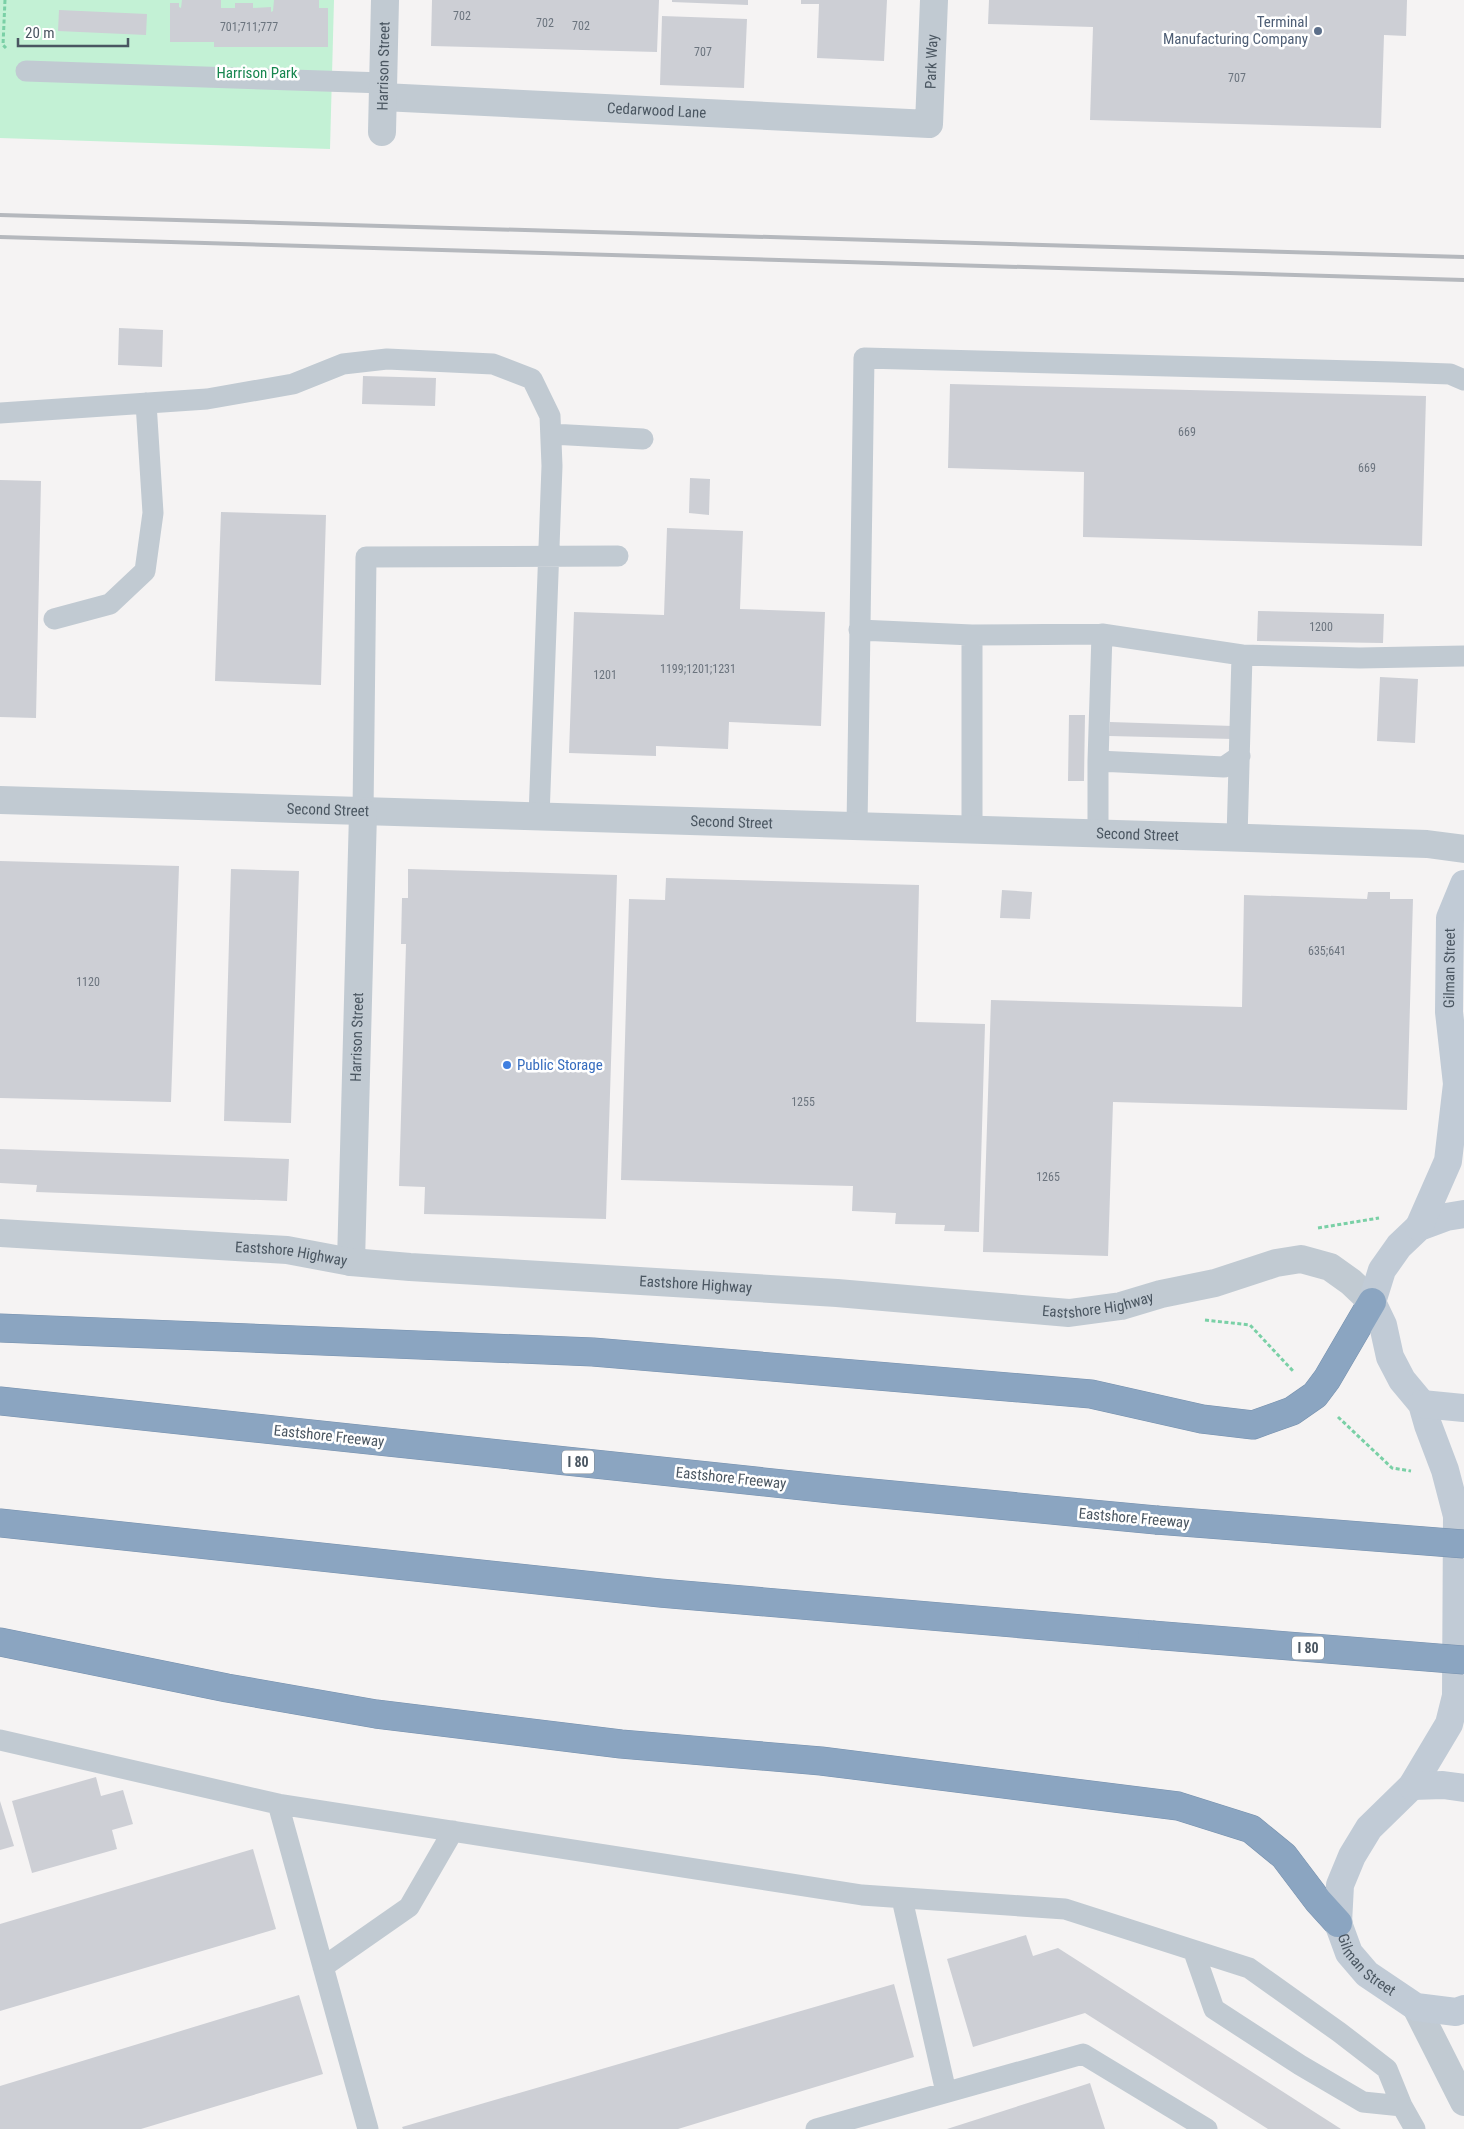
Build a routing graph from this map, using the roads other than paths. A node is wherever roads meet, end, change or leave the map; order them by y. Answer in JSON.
{"nodes":[{"id":1,"x":385,"y":0,"type":"edge"},
{"id":2,"x":934,"y":0,"type":"edge"},
{"id":3,"x":26,"y":71,"type":"road end"},
{"id":4,"x":383,"y":90,"type":"junction"},
{"id":5,"x":929,"y":124,"type":"joint"},
{"id":6,"x":382,"y":132,"type":"dead end"},
{"id":7,"x":1464,"y":380,"type":"edge"},
{"id":8,"x":146,"y":403,"type":"junction"},
{"id":9,"x":0,"y":413,"type":"edge"},
{"id":10,"x":551,"y":434,"type":"junction"},
{"id":11,"x":643,"y":439,"type":"dead end"},
{"id":12,"x":549,"y":555,"type":"junction"},
{"id":13,"x":618,"y":556,"type":"dead end"},
{"id":14,"x":54,"y":619,"type":"dead end"},
{"id":15,"x":859,"y":630,"type":"junction"},
{"id":16,"x":1102,"y":634,"type":"junction"},
{"id":17,"x":972,"y":635,"type":"junction"},
{"id":18,"x":1242,"y":655,"type":"junction"},
{"id":19,"x":1464,"y":656,"type":"edge"},
{"id":20,"x":1240,"y":756,"type":"junction"},
{"id":21,"x":1098,"y":761,"type":"junction"},
{"id":22,"x":0,"y":800,"type":"edge"},
{"id":23,"x":363,"y":812,"type":"junction"},
{"id":24,"x":539,"y":817,"type":"junction"},
{"id":25,"x":856,"y":827,"type":"junction"},
{"id":26,"x":972,"y":830,"type":"junction"},
{"id":27,"x":1098,"y":834,"type":"junction"},
{"id":28,"x":1237,"y":838,"type":"junction"},
{"id":29,"x":1464,"y":849,"type":"edge"},
{"id":30,"x":1464,"y":884,"type":"edge"},
{"id":31,"x":1464,"y":1214,"type":"edge"},
{"id":32,"x":1419,"y":1227,"type":"junction"},
{"id":33,"x":0,"y":1233,"type":"edge"},
{"id":34,"x":351,"y":1262,"type":"junction"},
{"id":35,"x":1372,"y":1302,"type":"junction"},
{"id":36,"x":0,"y":1328,"type":"edge"},
{"id":37,"x":0,"y":1401,"type":"edge"},
{"id":38,"x":1422,"y":1404,"type":"junction"},
{"id":39,"x":1464,"y":1408,"type":"edge"},
{"id":40,"x":0,"y":1523,"type":"edge"},
{"id":41,"x":1464,"y":1544,"type":"edge"},
{"id":42,"x":0,"y":1642,"type":"edge"},
{"id":43,"x":1464,"y":1660,"type":"edge"},
{"id":44,"x":0,"y":1740,"type":"edge"},
{"id":45,"x":1412,"y":1786,"type":"junction"},
{"id":46,"x":1464,"y":1788,"type":"edge"},
{"id":47,"x":278,"y":1804,"type":"junction"},
{"id":48,"x":453,"y":1831,"type":"junction"},
{"id":49,"x":902,"y":1898,"type":"junction"},
{"id":50,"x":1338,"y":1923,"type":"junction"},
{"id":51,"x":1194,"y":1952,"type":"junction"},
{"id":52,"x":323,"y":1967,"type":"junction"},
{"id":53,"x":1416,"y":2007,"type":"junction"},
{"id":54,"x":1464,"y":2009,"type":"edge"},
{"id":55,"x":946,"y":2092,"type":"junction"},
{"id":56,"x":1464,"y":2102,"type":"edge"},
{"id":57,"x":1402,"y":2106,"type":"junction"},
{"id":58,"x":368,"y":2129,"type":"edge"},
{"id":59,"x":816,"y":2129,"type":"edge"},
{"id":60,"x":1207,"y":2129,"type":"edge"},
{"id":61,"x":1415,"y":2129,"type":"edge"}],
"edges":[{"from":1,"to":4,"type":"street","name":"Harrison Street"},
{"from":2,"to":5,"type":"street","name":"Park Way"},
{"from":3,"to":4,"type":"lane"},
{"from":4,"to":5,"type":"street","name":"Cedarwood Lane"},
{"from":4,"to":6,"type":"street","name":"Harrison Street"},
{"from":7,"to":15,"type":"lane"},
{"from":8,"to":9,"type":"lane"},
{"from":8,"to":10,"type":"lane"},
{"from":8,"to":14,"type":"lane"},
{"from":10,"to":11,"type":"lane"},
{"from":10,"to":12,"type":"lane"},
{"from":12,"to":13,"type":"lane"},
{"from":12,"to":23,"type":"lane"},
{"from":12,"to":24,"type":"lane"},
{"from":15,"to":17,"type":"lane"},
{"from":15,"to":25,"type":"lane"},
{"from":16,"to":17,"type":"lane"},
{"from":16,"to":18,"type":"lane"},
{"from":16,"to":21,"type":"lane"},
{"from":17,"to":26,"type":"lane"},
{"from":18,"to":19,"type":"lane"},
{"from":18,"to":20,"type":"lane"},
{"from":20,"to":21,"type":"lane"},
{"from":20,"to":28,"type":"lane"},
{"from":21,"to":27,"type":"lane"},
{"from":22,"to":23,"type":"street","name":"Second Street"},
{"from":23,"to":24,"type":"street","name":"Second Street"},
{"from":23,"to":34,"type":"street","name":"Harrison Street"},
{"from":24,"to":25,"type":"street","name":"Second Street"},
{"from":25,"to":26,"type":"street","name":"Second Street"},
{"from":26,"to":27,"type":"street","name":"Second Street"},
{"from":27,"to":28,"type":"street","name":"Second Street"},
{"from":28,"to":29,"type":"street","name":"Second Street"},
{"from":30,"to":32,"type":"main road","name":"Gilman Street"},
{"from":31,"to":32,"type":"main road","name":"Gilman Street"},
{"from":32,"to":35,"type":"main road","name":"Gilman Street"},
{"from":33,"to":34,"type":"street","name":"Eastshore Highway"},
{"from":34,"to":35,"type":"street","name":"Eastshore Highway"},
{"from":35,"to":36,"type":"highway"},
{"from":35,"to":38,"type":"main road","name":"Gilman Street"},
{"from":37,"to":41,"type":"highway","name":"Eastshore Freeway","number":"I 80","bridge":true},
{"from":38,"to":39,"type":"main road"},
{"from":38,"to":45,"type":"main road","name":"Gilman Street"},
{"from":40,"to":43,"type":"highway","number":"I 80","bridge":true},
{"from":42,"to":50,"type":"highway"},
{"from":44,"to":47,"type":"lane"},
{"from":45,"to":46,"type":"main road"},
{"from":45,"to":50,"type":"main road","name":"Gilman Street"},
{"from":47,"to":48,"type":"lane"},
{"from":47,"to":52,"type":"lane"},
{"from":48,"to":49,"type":"lane"},
{"from":48,"to":52,"type":"lane"},
{"from":49,"to":51,"type":"lane"},
{"from":49,"to":55,"type":"lane"},
{"from":50,"to":53,"type":"main road","name":"Gilman Street"},
{"from":51,"to":57,"type":"lane"},
{"from":51,"to":57,"type":"lane"},
{"from":52,"to":58,"type":"lane"},
{"from":53,"to":54,"type":"main road","name":"Gilman Street"},
{"from":53,"to":56,"type":"street","name":"Gilman Street"},
{"from":55,"to":59,"type":"lane"},
{"from":55,"to":60,"type":"lane"},
{"from":57,"to":61,"type":"lane"}]}
